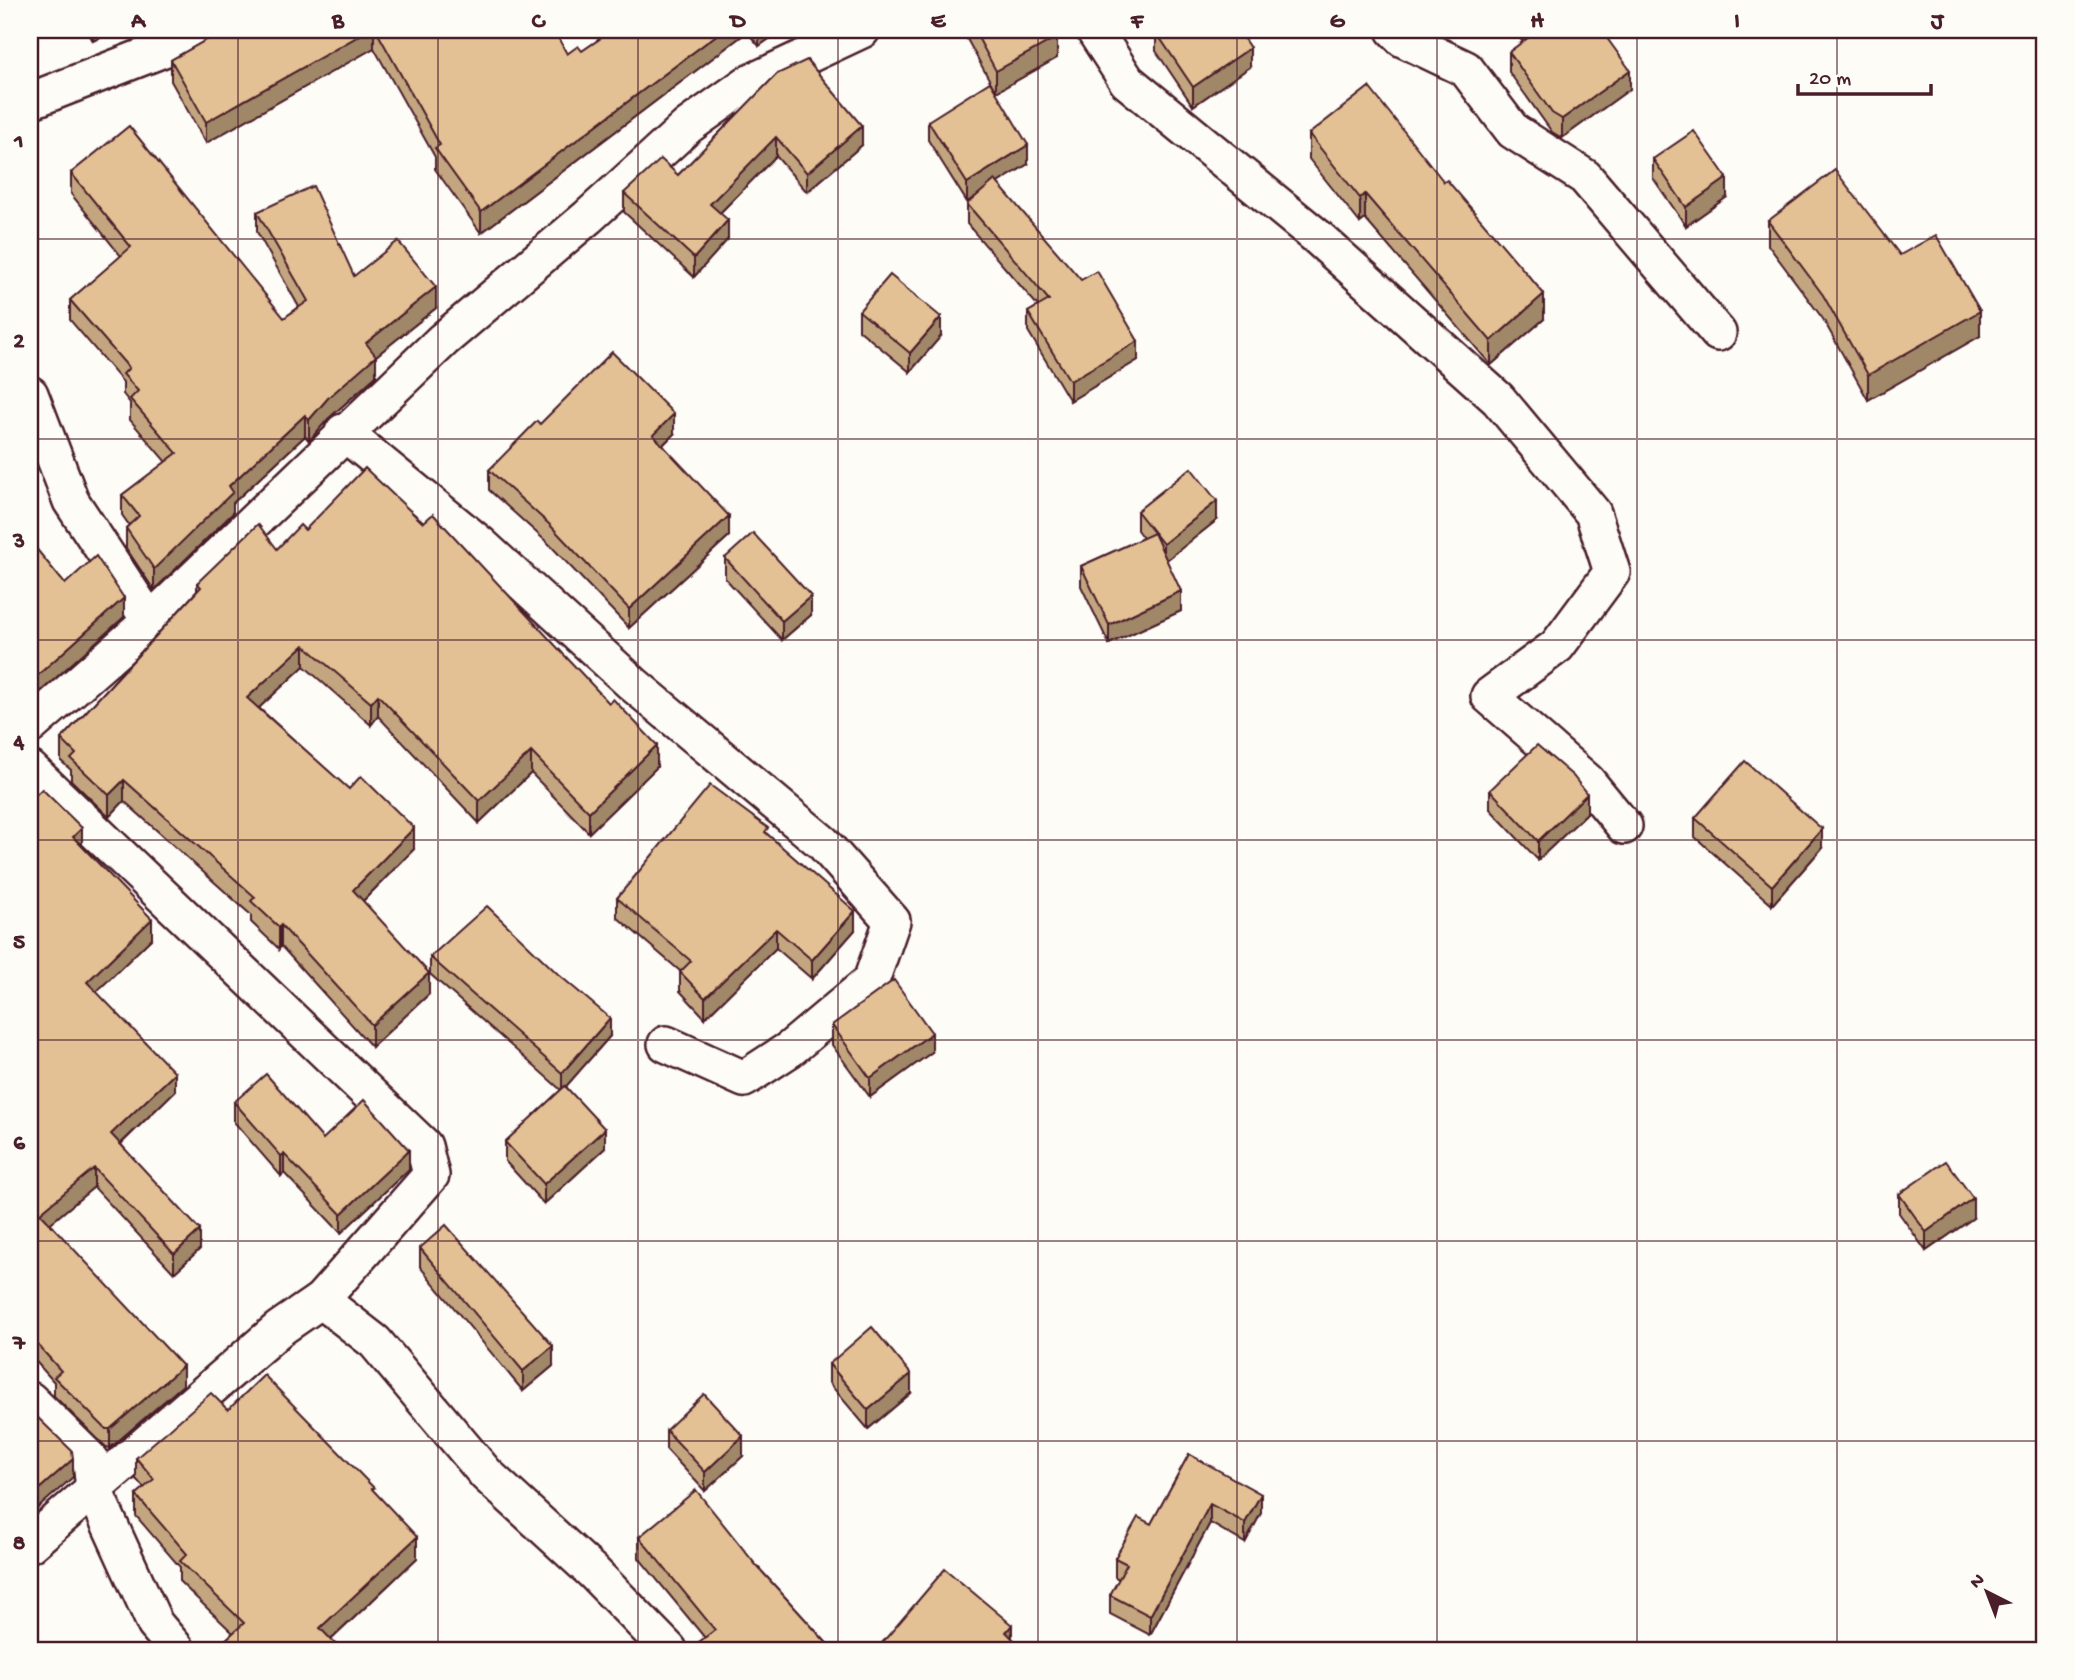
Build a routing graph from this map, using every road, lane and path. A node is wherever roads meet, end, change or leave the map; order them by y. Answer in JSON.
{"nodes":[{"id":1,"x":212,"y":30,"type":"edge"},
{"id":2,"x":862,"y":30,"type":"edge"},
{"id":3,"x":1094,"y":30,"type":"edge"},
{"id":4,"x":1394,"y":30,"type":"edge"},
{"id":5,"x":30,"y":101,"type":"edge"},
{"id":6,"x":1718,"y":333,"type":"dead end"},
{"id":7,"x":30,"y":394,"type":"edge"},
{"id":8,"x":343,"y":432,"type":"junction"},
{"id":9,"x":150,"y":621,"type":"junction"},
{"id":10,"x":30,"y":726,"type":"edge"},
{"id":11,"x":30,"y":769,"type":"edge"},
{"id":12,"x":1625,"y":826,"type":"dead end"},
{"id":13,"x":666,"y":1044,"type":"dead end"},
{"id":14,"x":321,"y":1300,"type":"junction"},
{"id":15,"x":30,"y":1400,"type":"edge"},
{"id":16,"x":94,"y":1490,"type":"junction"},
{"id":17,"x":30,"y":1544,"type":"edge"},
{"id":18,"x":177,"y":1650,"type":"edge"},
{"id":19,"x":669,"y":1650,"type":"edge"}],
"edges":[{"from":1,"to":5,"type":"street"},
{"from":2,"to":8,"type":"street"},
{"from":3,"to":12,"type":"street"},
{"from":4,"to":6,"type":"street"},
{"from":7,"to":9,"type":"street"},
{"from":8,"to":9,"type":"street"},
{"from":8,"to":13,"type":"street"},
{"from":9,"to":10,"type":"street"},
{"from":11,"to":14,"type":"street"},
{"from":14,"to":16,"type":"street"},
{"from":14,"to":19,"type":"street"},
{"from":15,"to":16,"type":"street"},
{"from":16,"to":17,"type":"street"},
{"from":16,"to":18,"type":"street"}]}
